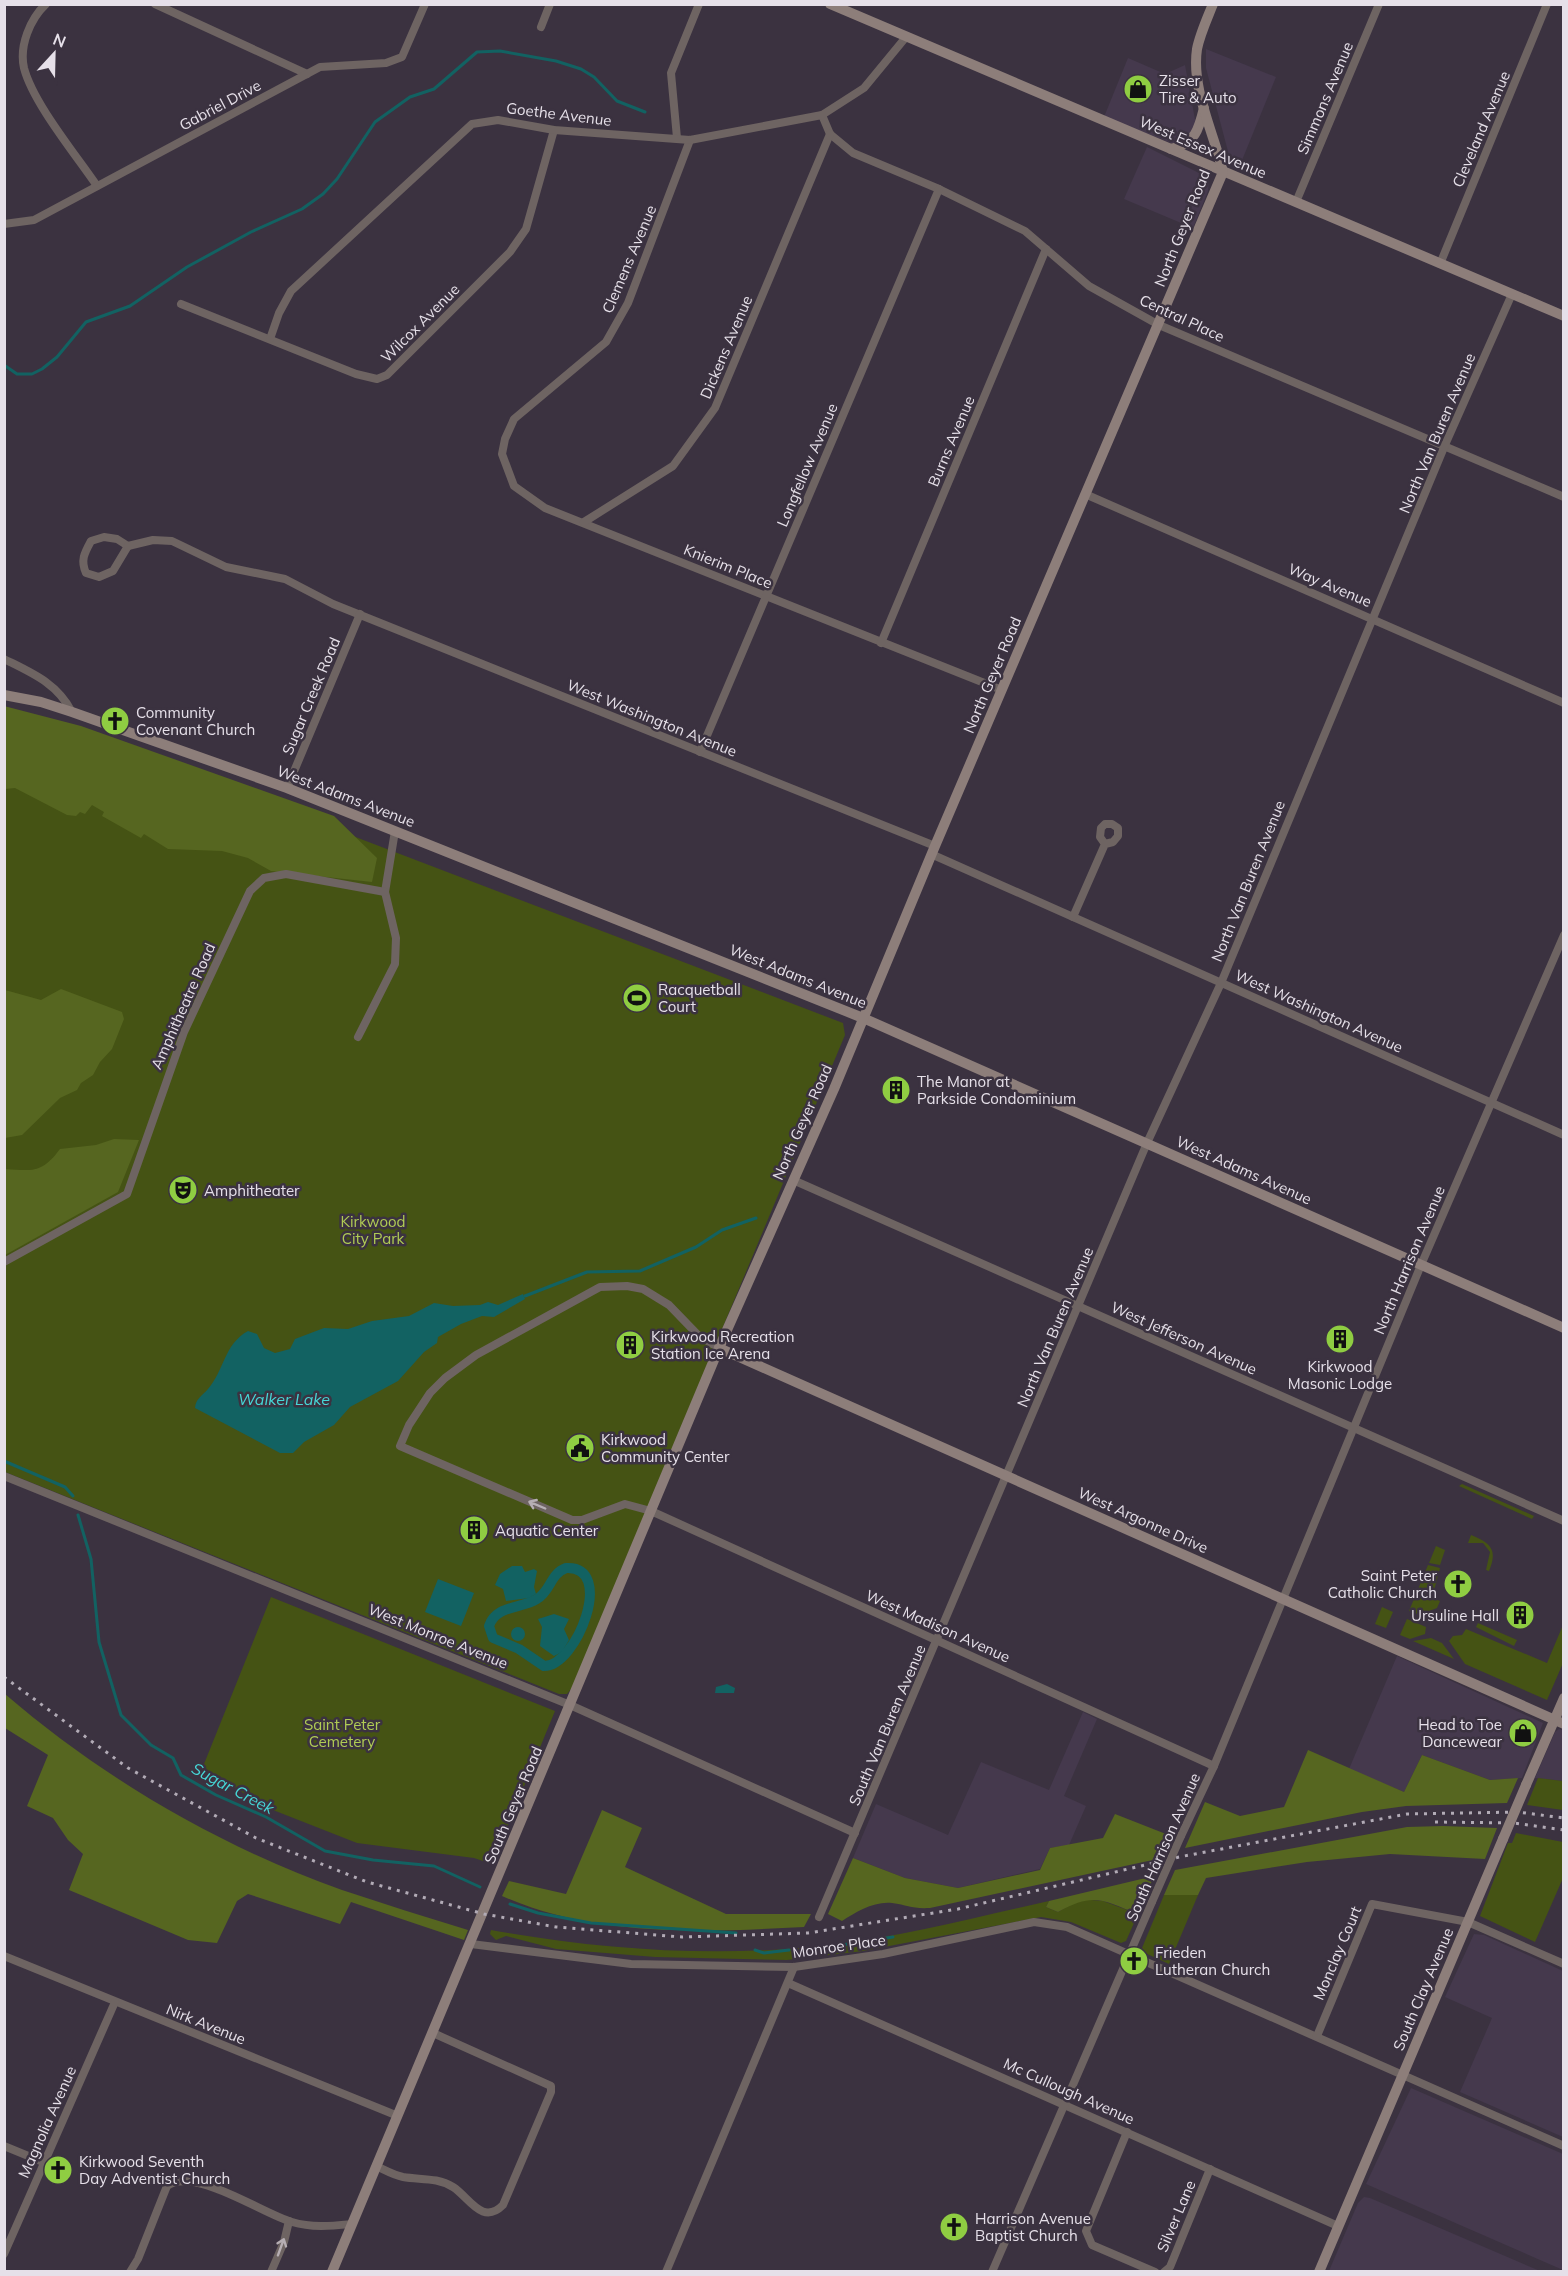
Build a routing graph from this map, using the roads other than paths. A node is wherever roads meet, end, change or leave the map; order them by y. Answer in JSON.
{"nodes":[{"id":1,"x":46,"y":4,"type":"edge"},
{"id":2,"x":154,"y":4,"type":"edge"},
{"id":3,"x":425,"y":4,"type":"edge"},
{"id":4,"x":550,"y":4,"type":"edge"},
{"id":5,"x":699,"y":4,"type":"edge"},
{"id":6,"x":830,"y":4,"type":"edge"},
{"id":7,"x":1213,"y":4,"type":"edge"},
{"id":8,"x":1379,"y":4,"type":"edge"},
{"id":9,"x":1547,"y":4,"type":"edge"},
{"id":10,"x":541,"y":27,"type":"dead end"},
{"id":11,"x":906,"y":37,"type":"junction"},
{"id":12,"x":307,"y":74,"type":"junction"},
{"id":13,"x":1204,"y":108,"type":"junction"},
{"id":14,"x":822,"y":115,"type":"junction"},
{"id":15,"x":554,"y":130,"type":"junction"},
{"id":16,"x":830,"y":134,"type":"junction"},
{"id":17,"x":677,"y":138,"type":"junction"},
{"id":18,"x":690,"y":140,"type":"junction"},
{"id":19,"x":1171,"y":149,"type":"junction"},
{"id":20,"x":1223,"y":172,"type":"junction"},
{"id":21,"x":97,"y":186,"type":"junction"},
{"id":22,"x":939,"y":189,"type":"junction"},
{"id":23,"x":1296,"y":202,"type":"junction"},
{"id":24,"x":4,"y":224,"type":"edge"},
{"id":25,"x":1046,"y":249,"type":"junction"},
{"id":26,"x":1440,"y":264,"type":"junction"},
{"id":27,"x":1512,"y":294,"type":"junction"},
{"id":28,"x":181,"y":304,"type":"dead end"},
{"id":29,"x":1563,"y":316,"type":"edge"},
{"id":30,"x":1159,"y":326,"type":"junction"},
{"id":31,"x":270,"y":339,"type":"junction"},
{"id":32,"x":514,"y":419,"type":"joint"},
{"id":33,"x":1445,"y":445,"type":"junction"},
{"id":34,"x":1085,"y":494,"type":"junction"},
{"id":35,"x":1563,"y":497,"type":"edge"},
{"id":36,"x":584,"y":522,"type":"junction"},
{"id":37,"x":128,"y":546,"type":"junction"},
{"id":38,"x":766,"y":596,"type":"junction"},
{"id":39,"x":360,"y":615,"type":"junction"},
{"id":40,"x":1372,"y":618,"type":"junction"},
{"id":41,"x":881,"y":643,"type":"junction"},
{"id":42,"x":4,"y":658,"type":"edge"},
{"id":43,"x":1002,"y":690,"type":"junction"},
{"id":44,"x":4,"y":696,"type":"edge"},
{"id":45,"x":1563,"y":703,"type":"edge"},
{"id":46,"x":72,"y":712,"type":"junction"},
{"id":47,"x":700,"y":752,"type":"junction"},
{"id":48,"x":288,"y":788,"type":"junction"},
{"id":49,"x":395,"y":831,"type":"junction"},
{"id":50,"x":1104,"y":844,"type":"dead end"},
{"id":51,"x":933,"y":850,"type":"junction"},
{"id":52,"x":385,"y":892,"type":"junction"},
{"id":53,"x":1073,"y":917,"type":"junction"},
{"id":54,"x":1563,"y":935,"type":"edge"},
{"id":55,"x":1221,"y":983,"type":"junction"},
{"id":56,"x":863,"y":1018,"type":"junction"},
{"id":57,"x":358,"y":1036,"type":"dead end"},
{"id":58,"x":1491,"y":1103,"type":"junction"},
{"id":59,"x":1563,"y":1136,"type":"edge"},
{"id":60,"x":1148,"y":1143,"type":"junction"},
{"id":61,"x":793,"y":1180,"type":"junction"},
{"id":62,"x":4,"y":1262,"type":"edge"},
{"id":63,"x":1421,"y":1265,"type":"junction"},
{"id":64,"x":1078,"y":1306,"type":"junction"},
{"id":65,"x":1563,"y":1328,"type":"edge"},
{"id":66,"x":719,"y":1348,"type":"junction"},
{"id":67,"x":1353,"y":1428,"type":"junction"},
{"id":68,"x":4,"y":1476,"type":"edge"},
{"id":69,"x":1007,"y":1476,"type":"junction"},
{"id":70,"x":651,"y":1511,"type":"junction"},
{"id":71,"x":1563,"y":1521,"type":"edge"},
{"id":72,"x":1282,"y":1597,"type":"junction"},
{"id":73,"x":938,"y":1641,"type":"junction"},
{"id":74,"x":1563,"y":1698,"type":"edge"},
{"id":75,"x":570,"y":1705,"type":"junction"},
{"id":76,"x":1560,"y":1719,"type":"edge"},
{"id":77,"x":1214,"y":1766,"type":"junction"},
{"id":78,"x":855,"y":1833,"type":"junction"},
{"id":79,"x":819,"y":1917,"type":"dead end"},
{"id":80,"x":1468,"y":1922,"type":"junction"},
{"id":81,"x":471,"y":1944,"type":"junction"},
{"id":82,"x":1130,"y":1955,"type":"junction"},
{"id":83,"x":4,"y":1956,"type":"edge"},
{"id":84,"x":1563,"y":1964,"type":"edge"},
{"id":85,"x":794,"y":1967,"type":"junction"},
{"id":86,"x":788,"y":1983,"type":"junction"},
{"id":87,"x":115,"y":2002,"type":"junction"},
{"id":88,"x":433,"y":2033,"type":"junction"},
{"id":89,"x":1317,"y":2036,"type":"junction"},
{"id":90,"x":1402,"y":2075,"type":"junction"},
{"id":91,"x":1064,"y":2103,"type":"junction"},
{"id":92,"x":398,"y":2116,"type":"junction"},
{"id":93,"x":1127,"y":2132,"type":"junction"},
{"id":94,"x":4,"y":2146,"type":"edge"},
{"id":95,"x":1563,"y":2146,"type":"edge"},
{"id":96,"x":43,"y":2162,"type":"junction"},
{"id":97,"x":376,"y":2166,"type":"junction"},
{"id":98,"x":1210,"y":2169,"type":"junction"},
{"id":99,"x":288,"y":2221,"type":"junction"},
{"id":100,"x":352,"y":2224,"type":"junction"},
{"id":101,"x":1338,"y":2226,"type":"junction"},
{"id":102,"x":4,"y":2254,"type":"edge"},
{"id":103,"x":130,"y":2271,"type":"edge"},
{"id":104,"x":271,"y":2271,"type":"edge"},
{"id":105,"x":332,"y":2271,"type":"edge"},
{"id":106,"x":666,"y":2271,"type":"edge"},
{"id":107,"x":992,"y":2271,"type":"edge"},
{"id":108,"x":1155,"y":2271,"type":"edge"},
{"id":109,"x":1164,"y":2271,"type":"edge"},
{"id":110,"x":1319,"y":2271,"type":"edge"}],
"edges":[{"from":1,"to":21,"type":"street"},
{"from":2,"to":12,"type":"street"},
{"from":3,"to":12,"type":"street","name":"Gabriel Drive"},
{"from":4,"to":10,"type":"street"},
{"from":5,"to":17,"type":"street"},
{"from":6,"to":11,"type":"street","name":"West Essex Avenue"},
{"from":7,"to":13,"type":"street","name":"North Geyer Road"},
{"from":8,"to":23,"type":"street","name":"Simmons Avenue"},
{"from":9,"to":26,"type":"street","name":"Cleveland Avenue"},
{"from":11,"to":14,"type":"street","name":"Goethe Avenue"},
{"from":11,"to":19,"type":"street","name":"West Essex Avenue"},
{"from":12,"to":21,"type":"street","name":"Gabriel Drive"},
{"from":13,"to":19,"type":"street"},
{"from":13,"to":20,"type":"street","name":"North Geyer Road"},
{"from":14,"to":16,"type":"street","name":"Central Place"},
{"from":14,"to":18,"type":"street","name":"Goethe Avenue"},
{"from":15,"to":17,"type":"street","name":"Goethe Avenue"},
{"from":15,"to":31,"type":"street","name":"Goethe Avenue"},
{"from":15,"to":31,"type":"street","name":"Wilcox Avenue"},
{"from":16,"to":22,"type":"street","name":"Central Place"},
{"from":16,"to":36,"type":"street","name":"Dickens Avenue"},
{"from":17,"to":18,"type":"street","name":"Goethe Avenue"},
{"from":18,"to":32,"type":"street","name":"Clemens Avenue"},
{"from":19,"to":20,"type":"street","name":"West Essex Avenue"},
{"from":20,"to":23,"type":"street","name":"West Essex Avenue"},
{"from":20,"to":30,"type":"street","name":"North Geyer Road"},
{"from":21,"to":24,"type":"street","name":"Gabriel Drive"},
{"from":22,"to":25,"type":"street","name":"Central Place"},
{"from":22,"to":38,"type":"street","name":"Longfellow Avenue"},
{"from":23,"to":26,"type":"street","name":"West Essex Avenue"},
{"from":25,"to":30,"type":"street","name":"Central Place"},
{"from":25,"to":41,"type":"street","name":"Burns Avenue"},
{"from":26,"to":27,"type":"street","name":"West Essex Avenue"},
{"from":27,"to":29,"type":"street","name":"West Essex Avenue"},
{"from":27,"to":33,"type":"street","name":"North Van Buren Avenue"},
{"from":28,"to":31,"type":"street","name":"Wilcox Avenue"},
{"from":30,"to":33,"type":"street","name":"Central Place"},
{"from":30,"to":34,"type":"street","name":"North Geyer Road"},
{"from":32,"to":36,"type":"street","name":"Knierim Place"},
{"from":33,"to":35,"type":"street","name":"Central Place"},
{"from":33,"to":40,"type":"street","name":"North Van Buren Avenue"},
{"from":34,"to":40,"type":"street","name":"Way Avenue"},
{"from":34,"to":43,"type":"street","name":"North Geyer Road"},
{"from":36,"to":38,"type":"street","name":"Knierim Place"},
{"from":37,"to":37,"type":"street"},
{"from":37,"to":39,"type":"street","name":"West Washington Avenue"},
{"from":38,"to":41,"type":"street","name":"Knierim Place"},
{"from":38,"to":47,"type":"street","name":"Longfellow Avenue"},
{"from":39,"to":47,"type":"street","name":"West Washington Avenue"},
{"from":39,"to":48,"type":"street","name":"Sugar Creek Road"},
{"from":40,"to":45,"type":"street","name":"Way Avenue"},
{"from":40,"to":55,"type":"street","name":"North Van Buren Avenue"},
{"from":41,"to":43,"type":"street","name":"Knierim Place"},
{"from":42,"to":46,"type":"street"},
{"from":43,"to":51,"type":"street","name":"North Geyer Road"},
{"from":44,"to":46,"type":"street","name":"West Adams Avenue"},
{"from":46,"to":48,"type":"street","name":"West Adams Avenue"},
{"from":47,"to":51,"type":"street","name":"West Washington Avenue"},
{"from":48,"to":49,"type":"street","name":"West Adams Avenue"},
{"from":49,"to":52,"type":"street"},
{"from":49,"to":56,"type":"street","name":"West Adams Avenue"},
{"from":50,"to":53,"type":"street"},
{"from":51,"to":53,"type":"street","name":"West Washington Avenue"},
{"from":51,"to":56,"type":"street","name":"North Geyer Road"},
{"from":52,"to":57,"type":"street"},
{"from":52,"to":62,"type":"street","name":"Amphitheatre Road"},
{"from":53,"to":55,"type":"street","name":"West Washington Avenue"},
{"from":54,"to":58,"type":"street","name":"North Harrison Avenue"},
{"from":55,"to":58,"type":"street","name":"West Washington Avenue"},
{"from":55,"to":60,"type":"street","name":"North Van Buren Avenue"},
{"from":56,"to":60,"type":"street","name":"West Adams Avenue"},
{"from":56,"to":61,"type":"street","name":"North Geyer Road"},
{"from":58,"to":59,"type":"street","name":"West Washington Avenue"},
{"from":58,"to":63,"type":"street","name":"North Harrison Avenue"},
{"from":60,"to":63,"type":"street","name":"West Adams Avenue"},
{"from":60,"to":64,"type":"street","name":"North Van Buren Avenue"},
{"from":61,"to":64,"type":"street","name":"West Jefferson Avenue"},
{"from":61,"to":66,"type":"street","name":"North Geyer Road"},
{"from":63,"to":65,"type":"street","name":"West Adams Avenue"},
{"from":63,"to":67,"type":"street","name":"North Harrison Avenue"},
{"from":64,"to":67,"type":"street","name":"West Jefferson Avenue"},
{"from":64,"to":69,"type":"street","name":"North Van Buren Avenue"},
{"from":66,"to":69,"type":"street","name":"West Argonne Drive"},
{"from":66,"to":70,"type":"street","name":"South Geyer Road"},
{"from":70,"to":66,"type":"street","name":"West Madison Avenue","one_way":true},
{"from":67,"to":71,"type":"street","name":"West Jefferson Avenue"},
{"from":67,"to":72,"type":"street","name":"North Harrison Avenue"},
{"from":68,"to":75,"type":"street","name":"West Monroe Avenue"},
{"from":69,"to":72,"type":"street","name":"West Argonne Drive"},
{"from":69,"to":73,"type":"street","name":"South Van Buren Avenue"},
{"from":70,"to":73,"type":"street","name":"West Madison Avenue"},
{"from":70,"to":75,"type":"street","name":"South Geyer Road"},
{"from":72,"to":76,"type":"street","name":"West Argonne Drive"},
{"from":72,"to":77,"type":"street","name":"South Harrison Avenue"},
{"from":73,"to":77,"type":"street","name":"West Madison Avenue"},
{"from":73,"to":78,"type":"street","name":"South Van Buren Avenue"},
{"from":74,"to":76,"type":"street","name":"South Clay Avenue"},
{"from":75,"to":78,"type":"street","name":"West Monroe Avenue"},
{"from":75,"to":81,"type":"street","name":"South Geyer Road"},
{"from":76,"to":80,"type":"street","name":"South Clay Avenue","bridge":true},
{"from":77,"to":82,"type":"street","name":"South Harrison Avenue","bridge":true},
{"from":78,"to":79,"type":"street","name":"South Van Buren Avenue"},
{"from":80,"to":84,"type":"street"},
{"from":80,"to":89,"type":"street","name":"Monclay Court"},
{"from":80,"to":90,"type":"street","name":"South Clay Avenue"},
{"from":81,"to":85,"type":"street","name":"Monroe Place"},
{"from":81,"to":88,"type":"street","name":"South Geyer Road"},
{"from":82,"to":85,"type":"street","name":"Monroe Place"},
{"from":82,"to":89,"type":"street"},
{"from":82,"to":91,"type":"street","name":"South Harrison Avenue"},
{"from":83,"to":87,"type":"street","name":"Nirk Avenue"},
{"from":85,"to":86,"type":"street"},
{"from":86,"to":91,"type":"street","name":"Mc Cullough Avenue"},
{"from":86,"to":106,"type":"street"},
{"from":87,"to":92,"type":"street","name":"Nirk Avenue"},
{"from":87,"to":96,"type":"street","name":"Magnolia Avenue"},
{"from":88,"to":92,"type":"street","name":"South Geyer Road"},
{"from":88,"to":97,"type":"street"},
{"from":89,"to":90,"type":"street"},
{"from":90,"to":95,"type":"street"},
{"from":90,"to":101,"type":"street","name":"South Clay Avenue"},
{"from":91,"to":93,"type":"street","name":"Mc Cullough Avenue"},
{"from":91,"to":107,"type":"street","name":"South Harrison Avenue"},
{"from":92,"to":97,"type":"street","name":"South Geyer Road"},
{"from":93,"to":98,"type":"street","name":"Mc Cullough Avenue"},
{"from":93,"to":108,"type":"street","name":"Silver Lane"},
{"from":94,"to":96,"type":"street"},
{"from":96,"to":102,"type":"street","name":"Magnolia Avenue"},
{"from":97,"to":100,"type":"street","name":"South Geyer Road"},
{"from":98,"to":101,"type":"street","name":"Mc Cullough Avenue"},
{"from":98,"to":109,"type":"street","name":"Silver Lane"},
{"from":99,"to":100,"type":"street"},
{"from":99,"to":103,"type":"street"},
{"from":104,"to":99,"type":"street","one_way":true},
{"from":100,"to":105,"type":"street","name":"South Geyer Road"},
{"from":101,"to":110,"type":"street","name":"South Clay Avenue"}]}
